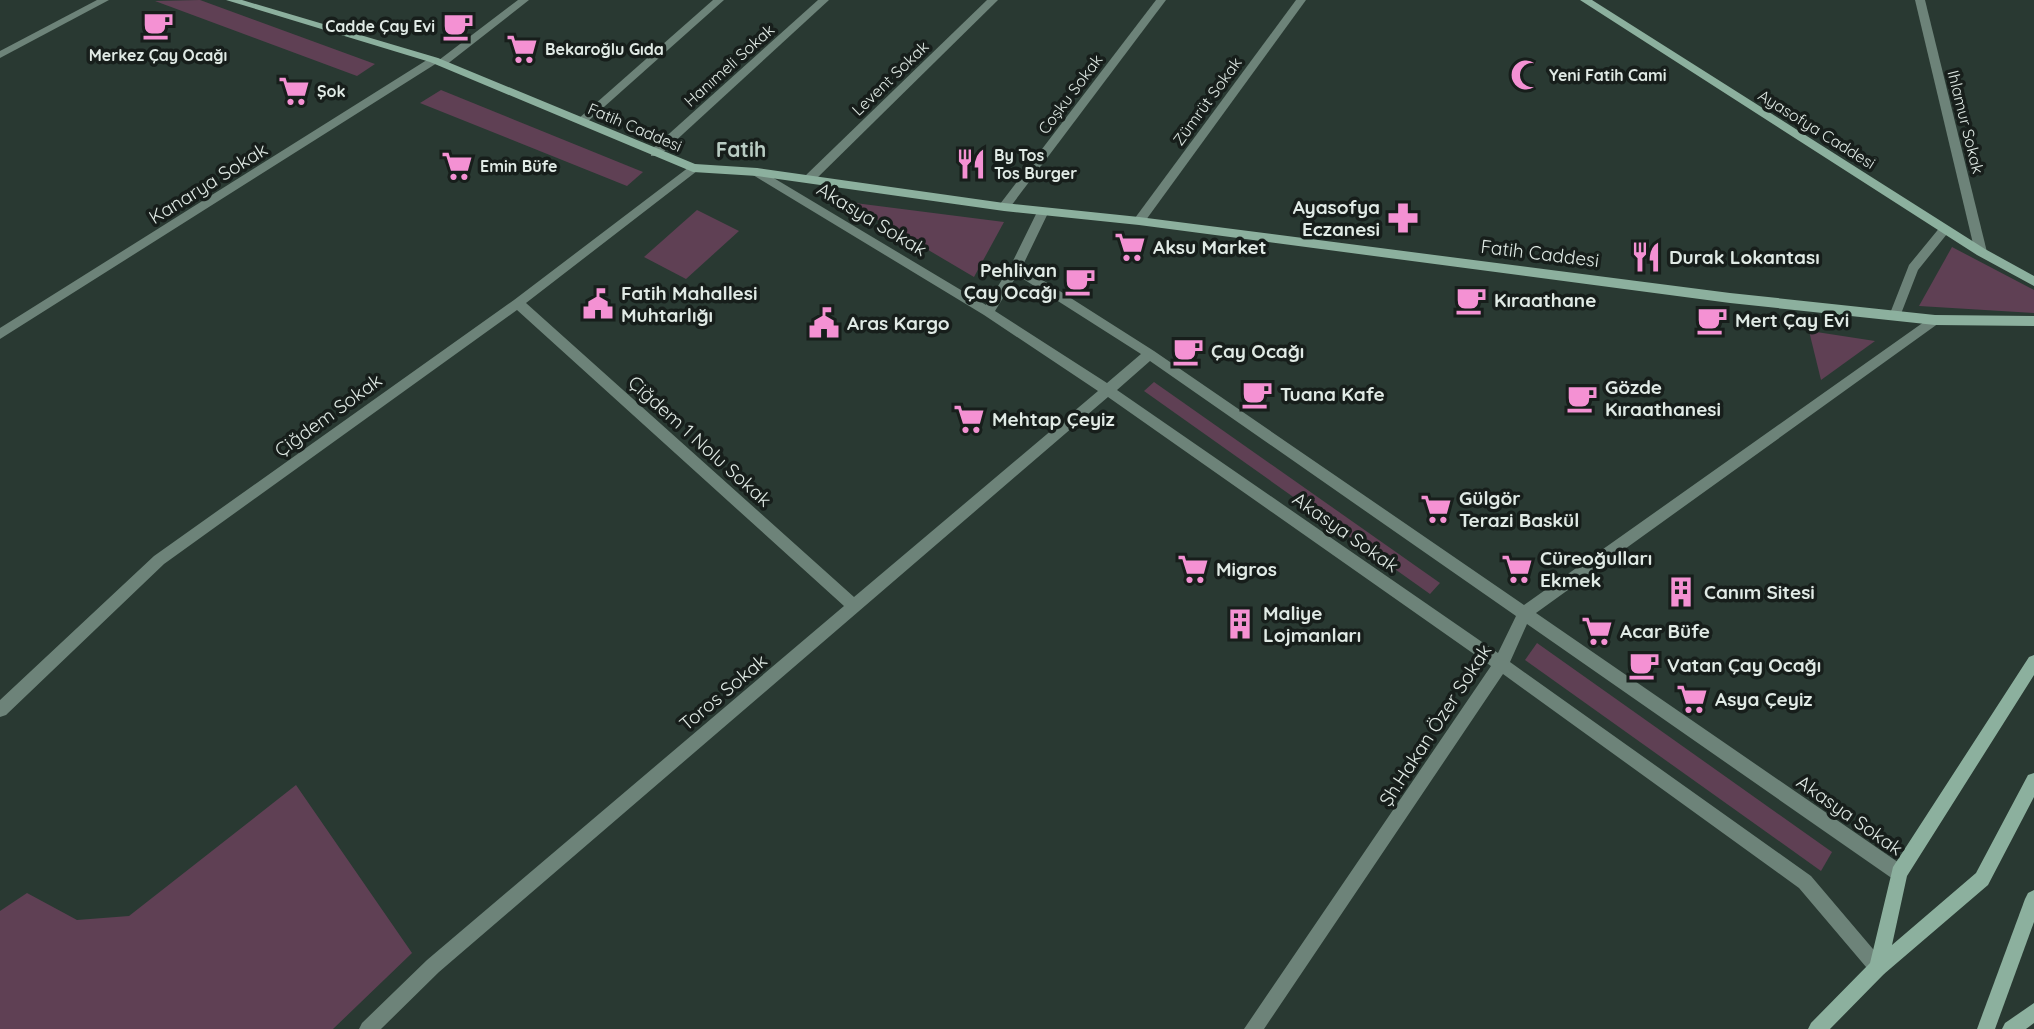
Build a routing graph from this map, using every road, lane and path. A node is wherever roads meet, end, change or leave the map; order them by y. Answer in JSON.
{"nodes":[{"id":1,"x":104,"y":0,"type":"edge"},
{"id":2,"x":231,"y":0,"type":"edge"},
{"id":3,"x":524,"y":0,"type":"edge"},
{"id":4,"x":719,"y":0,"type":"edge"},
{"id":5,"x":824,"y":0,"type":"edge"},
{"id":6,"x":993,"y":0,"type":"edge"},
{"id":7,"x":1161,"y":0,"type":"edge"},
{"id":8,"x":1301,"y":0,"type":"edge"},
{"id":9,"x":1585,"y":0,"type":"edge"},
{"id":10,"x":1920,"y":0,"type":"edge"},
{"id":11,"x":0,"y":55,"type":"edge"},
{"id":12,"x":438,"y":62,"type":"junction"},
{"id":13,"x":582,"y":121,"type":"junction"},
{"id":14,"x":655,"y":153,"type":"junction"},
{"id":15,"x":693,"y":168,"type":"junction"},
{"id":16,"x":757,"y":172,"type":"junction"},
{"id":17,"x":809,"y":179,"type":"junction"},
{"id":18,"x":1004,"y":206,"type":"junction"},
{"id":19,"x":1043,"y":211,"type":"junction"},
{"id":20,"x":1139,"y":220,"type":"junction"},
{"id":21,"x":1945,"y":229,"type":"junction"},
{"id":22,"x":1981,"y":252,"type":"junction"},
{"id":23,"x":1015,"y":268,"type":"junction"},
{"id":24,"x":2034,"y":282,"type":"edge"},
{"id":25,"x":518,"y":303,"type":"junction"},
{"id":26,"x":988,"y":312,"type":"junction"},
{"id":27,"x":1895,"y":316,"type":"junction"},
{"id":28,"x":1935,"y":320,"type":"junction"},
{"id":29,"x":2034,"y":321,"type":"edge"},
{"id":30,"x":0,"y":334,"type":"edge"},
{"id":31,"x":1150,"y":354,"type":"junction"},
{"id":32,"x":1108,"y":391,"type":"junction"},
{"id":33,"x":855,"y":607,"type":"junction"},
{"id":34,"x":1525,"y":612,"type":"junction"},
{"id":35,"x":2034,"y":662,"type":"edge"},
{"id":36,"x":1501,"y":664,"type":"junction"},
{"id":37,"x":0,"y":710,"type":"edge"},
{"id":38,"x":2034,"y":781,"type":"edge"},
{"id":39,"x":1899,"y":873,"type":"junction"},
{"id":40,"x":2034,"y":899,"type":"edge"},
{"id":41,"x":1878,"y":968,"type":"junction"},
{"id":42,"x":2034,"y":1012,"type":"edge"},
{"id":43,"x":368,"y":1029,"type":"edge"},
{"id":44,"x":1253,"y":1029,"type":"edge"},
{"id":45,"x":1818,"y":1029,"type":"edge"},
{"id":46,"x":1986,"y":1029,"type":"edge"},
{"id":47,"x":2011,"y":1029,"type":"edge"}],
"edges":[{"from":1,"to":11,"type":"street"},
{"from":2,"to":12,"type":"street","name":"Fatih Caddesi"},
{"from":3,"to":12,"type":"street","name":"Kanarya Sokak"},
{"from":4,"to":13,"type":"street"},
{"from":5,"to":14,"type":"street","name":"Hanımeli Sokak"},
{"from":6,"to":17,"type":"street","name":"Levent Sokak"},
{"from":7,"to":18,"type":"street","name":"Coşku Sokak"},
{"from":8,"to":20,"type":"street","name":"Zümrüt Sokak"},
{"from":9,"to":21,"type":"street","name":"Ayasofya Caddesi"},
{"from":10,"to":22,"type":"street","name":"Ihlamur Sokak"},
{"from":12,"to":13,"type":"street","name":"Fatih Caddesi"},
{"from":12,"to":30,"type":"street","name":"Kanarya Sokak"},
{"from":13,"to":14,"type":"street","name":"Fatih Caddesi"},
{"from":14,"to":15,"type":"street","name":"Fatih Caddesi"},
{"from":15,"to":16,"type":"street","name":"Fatih Caddesi"},
{"from":15,"to":25,"type":"street","name":"Çiğdem Sokak"},
{"from":16,"to":17,"type":"street","name":"Fatih Caddesi"},
{"from":16,"to":26,"type":"street","name":"Akasya Sokak"},
{"from":17,"to":18,"type":"street","name":"Fatih Caddesi"},
{"from":18,"to":19,"type":"street","name":"Fatih Caddesi"},
{"from":19,"to":20,"type":"street","name":"Fatih Caddesi"},
{"from":19,"to":23,"type":"street"},
{"from":20,"to":27,"type":"street","name":"Fatih Caddesi"},
{"from":21,"to":22,"type":"street","name":"Ayasofya Caddesi"},
{"from":21,"to":27,"type":"street"},
{"from":22,"to":24,"type":"street","name":"Ayasofya Caddesi"},
{"from":23,"to":26,"type":"street"},
{"from":23,"to":31,"type":"street","name":"Akasya Sokak"},
{"from":25,"to":33,"type":"street","name":"Çiğdem 1 Nolu Sokak"},
{"from":25,"to":37,"type":"street","name":"Çiğdem Sokak"},
{"from":26,"to":32,"type":"street","name":"Akasya Sokak"},
{"from":27,"to":28,"type":"street","name":"Fatih Caddesi"},
{"from":28,"to":29,"type":"street","name":"Fatih Caddesi"},
{"from":28,"to":34,"type":"street","name":"Şh.Hakan Özer Sokak"},
{"from":31,"to":32,"type":"street","name":"Toros Sokak"},
{"from":31,"to":34,"type":"street","name":"Akasya Sokak"},
{"from":32,"to":33,"type":"street","name":"Toros Sokak"},
{"from":32,"to":36,"type":"street","name":"Akasya Sokak"},
{"from":33,"to":43,"type":"street","name":"Toros Sokak"},
{"from":34,"to":36,"type":"street","name":"Şh.Hakan Özer Sokak"},
{"from":34,"to":39,"type":"street","name":"Akasya Sokak"},
{"from":35,"to":39,"type":"street"},
{"from":36,"to":41,"type":"street","name":"Akasya Sokak"},
{"from":36,"to":44,"type":"street","name":"Şh.Hakan Özer Sokak"},
{"from":38,"to":41,"type":"street"},
{"from":39,"to":41,"type":"street"},
{"from":40,"to":46,"type":"street"},
{"from":41,"to":45,"type":"street"},
{"from":42,"to":47,"type":"street"}]}
